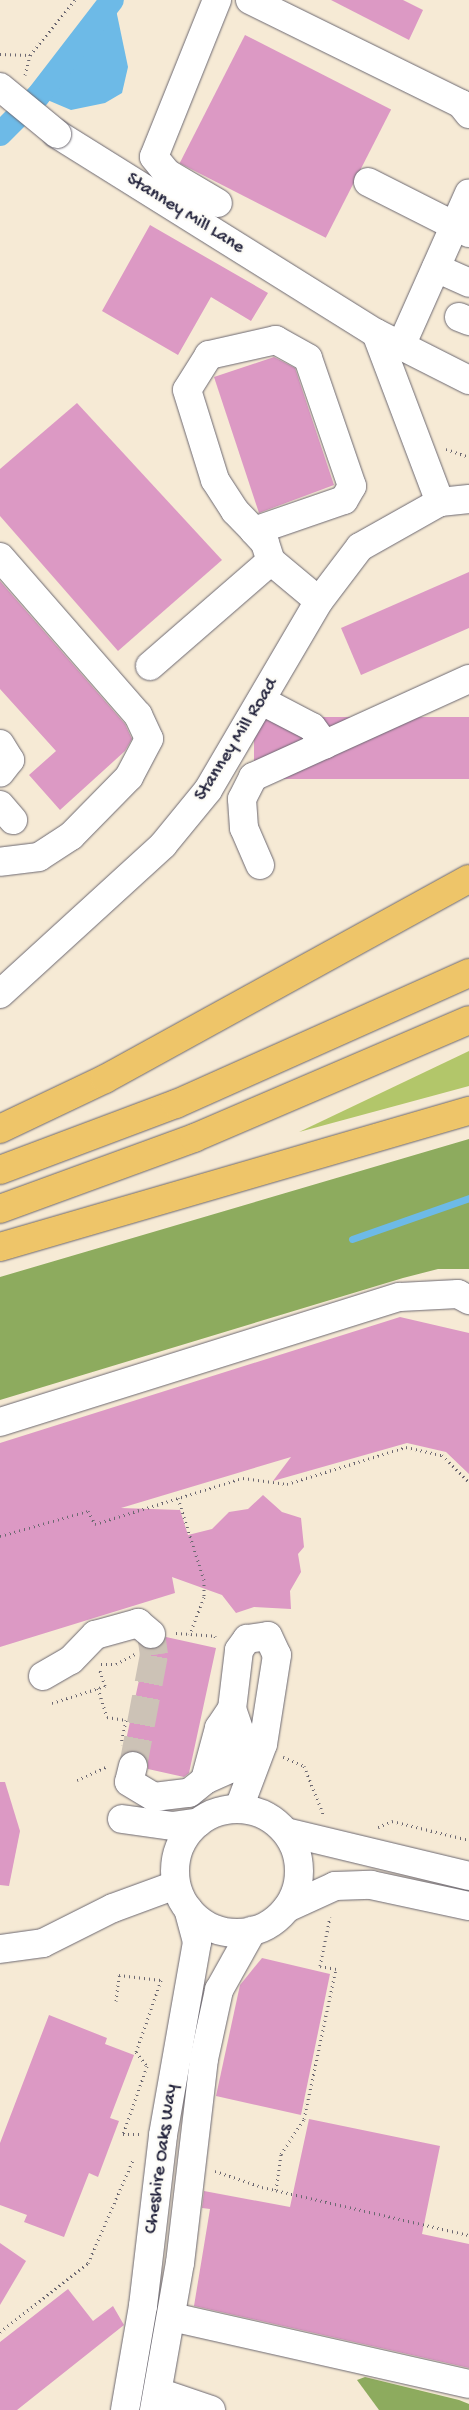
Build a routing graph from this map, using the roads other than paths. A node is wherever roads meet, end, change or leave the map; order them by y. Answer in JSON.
{"nodes":[{"id":1,"x":217,"y":0,"type":"edge"},
{"id":2,"x":250,"y":0,"type":"edge"},
{"id":3,"x":0,"y":87,"type":"edge"},
{"id":4,"x":469,"y":114,"type":"edge"},
{"id":5,"x":368,"y":182,"type":"dead end"},
{"id":6,"x":469,"y":193,"type":"edge"},
{"id":7,"x":218,"y":203,"type":"dead end"},
{"id":8,"x":462,"y":230,"type":"edge"},
{"id":9,"x":436,"y":268,"type":"junction"},
{"id":10,"x":469,"y":284,"type":"edge"},
{"id":11,"x":376,"y":333,"type":"junction"},
{"id":12,"x":401,"y":346,"type":"junction"},
{"id":13,"x":469,"y":380,"type":"edge"},
{"id":14,"x":469,"y":499,"type":"edge"},
{"id":15,"x":440,"y":502,"type":"junction"},
{"id":16,"x":254,"y":531,"type":"junction"},
{"id":17,"x":0,"y":557,"type":"edge"},
{"id":18,"x":271,"y":561,"type":"junction"},
{"id":19,"x":319,"y":601,"type":"junction"},
{"id":20,"x":150,"y":666,"type":"dead end"},
{"id":21,"x":469,"y":679,"type":"edge"},
{"id":22,"x":262,"y":701,"type":"junction"},
{"id":23,"x":0,"y":744,"type":"edge"},
{"id":24,"x":325,"y":745,"type":"junction"},
{"id":25,"x":0,"y":773,"type":"edge"},
{"id":26,"x":0,"y":862,"type":"edge"},
{"id":27,"x":260,"y":865,"type":"dead end"},
{"id":28,"x":469,"y":879,"type":"edge"},
{"id":29,"x":469,"y":973,"type":"edge"},
{"id":30,"x":0,"y":994,"type":"edge"},
{"id":31,"x":469,"y":1020,"type":"edge"},
{"id":32,"x":469,"y":1111,"type":"edge"},
{"id":33,"x":0,"y":1129,"type":"edge"},
{"id":34,"x":0,"y":1170,"type":"edge"},
{"id":35,"x":0,"y":1209,"type":"edge"},
{"id":36,"x":0,"y":1247,"type":"edge"},
{"id":37,"x":469,"y":1300,"type":"edge"},
{"id":38,"x":0,"y":1422,"type":"edge"},
{"id":39,"x":155,"y":1639,"type":"tunnel mouth"},
{"id":40,"x":43,"y":1676,"type":"dead end"},
{"id":41,"x":122,"y":1760,"type":"tunnel mouth"},
{"id":42,"x":240,"y":1808,"type":"junction"},
{"id":43,"x":122,"y":1819,"type":"dead end"},
{"id":44,"x":199,"y":1822,"type":"junction"},
{"id":45,"x":286,"y":1832,"type":"junction"},
{"id":46,"x":469,"y":1876,"type":"edge"},
{"id":47,"x":176,"y":1885,"type":"junction"},
{"id":48,"x":469,"y":1906,"type":"edge"},
{"id":49,"x":286,"y":1908,"type":"junction"},
{"id":50,"x":188,"y":1909,"type":"junction"},
{"id":51,"x":252,"y":1931,"type":"junction"},
{"id":52,"x":0,"y":1949,"type":"edge"},
{"id":53,"x":172,"y":2317,"type":"junction"},
{"id":54,"x":469,"y":2384,"type":"edge"},
{"id":55,"x":156,"y":2401,"type":"edge"},
{"id":56,"x":125,"y":2410,"type":"edge"},
{"id":57,"x":211,"y":2410,"type":"edge"}],
"edges":[{"from":1,"to":7,"type":"street"},
{"from":2,"to":4,"type":"street"},
{"from":3,"to":11,"type":"street","name":"Stanney Mill Lane","bridge":true},
{"from":5,"to":8,"type":"street"},
{"from":6,"to":8,"type":"street"},
{"from":8,"to":9,"type":"street"},
{"from":9,"to":10,"type":"street"},
{"from":9,"to":12,"type":"street"},
{"from":11,"to":12,"type":"street","name":"Stanney Mill Lane"},
{"from":11,"to":15,"type":"street"},
{"from":12,"to":13,"type":"street","name":"Stanney Mill Lane"},
{"from":14,"to":15,"type":"street","name":"Stanney Mill Road"},
{"from":15,"to":19,"type":"street","name":"Stanney Mill Road"},
{"from":16,"to":16,"type":"street"},
{"from":16,"to":18,"type":"street"},
{"from":17,"to":26,"type":"street"},
{"from":18,"to":19,"type":"street"},
{"from":18,"to":20,"type":"street"},
{"from":19,"to":22,"type":"street","name":"Stanney Mill Road"},
{"from":21,"to":24,"type":"street"},
{"from":22,"to":24,"type":"street"},
{"from":22,"to":30,"type":"street","name":"Stanney Mill Road"},
{"from":23,"to":25,"type":"street"},
{"from":24,"to":27,"type":"street"},
{"from":28,"to":33,"type":"highway"},
{"from":29,"to":34,"type":"highway"},
{"from":31,"to":35,"type":"highway"},
{"from":32,"to":36,"type":"highway"},
{"from":37,"to":38,"type":"street"},
{"from":39,"to":40,"type":"street"},
{"from":41,"to":42,"type":"street"},
{"from":42,"to":44,"type":"street"},
{"from":42,"to":45,"type":"street"},
{"from":43,"to":44,"type":"street"},
{"from":44,"to":47,"type":"street"},
{"from":45,"to":46,"type":"street"},
{"from":45,"to":49,"type":"street"},
{"from":47,"to":50,"type":"street"},
{"from":47,"to":52,"type":"street"},
{"from":48,"to":49,"type":"street"},
{"from":49,"to":51,"type":"street"},
{"from":50,"to":51,"type":"street"},
{"from":50,"to":56,"type":"street","name":"Cheshire Oaks Way"},
{"from":51,"to":53,"type":"street","name":"Cheshire Oaks Way"},
{"from":53,"to":54,"type":"street"},
{"from":53,"to":55,"type":"street","name":"Cheshire Oaks Way"},
{"from":55,"to":57,"type":"street"}]}
